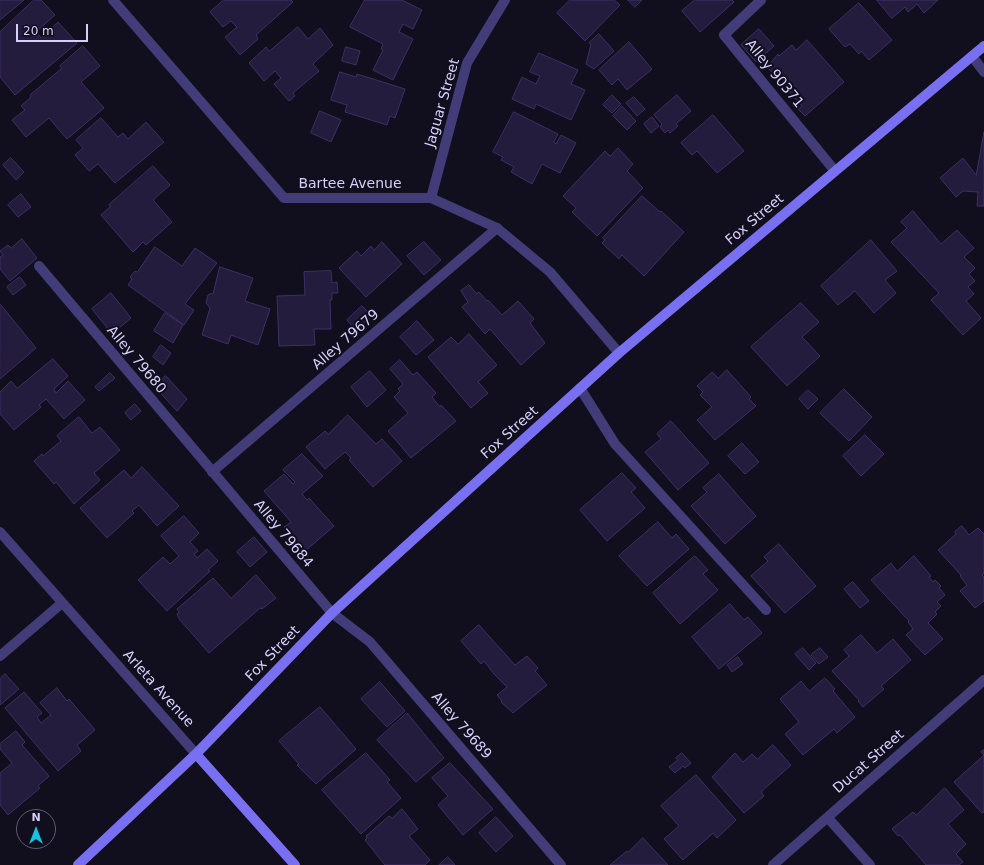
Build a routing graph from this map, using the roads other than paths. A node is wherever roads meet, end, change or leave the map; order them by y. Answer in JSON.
{"nodes":[{"id":1,"x":113,"y":0,"type":"edge"},
{"id":2,"x":505,"y":0,"type":"edge"},
{"id":3,"x":761,"y":0,"type":"edge"},
{"id":4,"x":984,"y":46,"type":"edge"},
{"id":5,"x":972,"y":56,"type":"junction"},
{"id":6,"x":984,"y":72,"type":"edge"},
{"id":7,"x":835,"y":171,"type":"junction"},
{"id":8,"x":431,"y":198,"type":"junction"},
{"id":9,"x":497,"y":228,"type":"junction"},
{"id":10,"x":39,"y":266,"type":"dead end"},
{"id":11,"x":619,"y":353,"type":"junction"},
{"id":12,"x":580,"y":388,"type":"junction"},
{"id":13,"x":212,"y":472,"type":"junction"},
{"id":14,"x":0,"y":532,"type":"edge"},
{"id":15,"x":62,"y":603,"type":"junction"},
{"id":16,"x":766,"y":610,"type":"dead end"},
{"id":17,"x":332,"y":613,"type":"junction"},
{"id":18,"x":0,"y":656,"type":"edge"},
{"id":19,"x":984,"y":680,"type":"edge"},
{"id":20,"x":196,"y":754,"type":"junction"},
{"id":21,"x":828,"y":818,"type":"junction"},
{"id":22,"x":78,"y":865,"type":"edge"},
{"id":23,"x":295,"y":865,"type":"edge"},
{"id":24,"x":561,"y":865,"type":"edge"},
{"id":25,"x":773,"y":865,"type":"edge"},
{"id":26,"x":870,"y":865,"type":"edge"}],
"edges":[{"from":1,"to":8,"type":"street","name":"Bartee Avenue"},
{"from":2,"to":8,"type":"street","name":"Jaguar Street"},
{"from":3,"to":7,"type":"street","name":"Alley 90371"},
{"from":4,"to":5,"type":"main road","name":"Fox Street"},
{"from":5,"to":6,"type":"street"},
{"from":5,"to":7,"type":"main road","name":"Fox Street"},
{"from":7,"to":11,"type":"main road","name":"Fox Street"},
{"from":8,"to":9,"type":"street","name":"Bartee Avenue"},
{"from":9,"to":11,"type":"street","name":"Bartee Avenue"},
{"from":9,"to":13,"type":"street","name":"Alley 79679"},
{"from":10,"to":13,"type":"street","name":"Alley 79680"},
{"from":11,"to":12,"type":"main road","name":"Fox Street"},
{"from":12,"to":16,"type":"street"},
{"from":12,"to":17,"type":"main road","name":"Fox Street"},
{"from":13,"to":17,"type":"street","name":"Alley 79684"},
{"from":14,"to":15,"type":"street","name":"Arleta Avenue"},
{"from":15,"to":18,"type":"street"},
{"from":15,"to":20,"type":"street","name":"Arleta Avenue"},
{"from":17,"to":20,"type":"main road","name":"Fox Street"},
{"from":17,"to":24,"type":"street","name":"Alley 79689"},
{"from":19,"to":21,"type":"street","name":"Ducat Street"},
{"from":20,"to":22,"type":"main road","name":"Fox Street"},
{"from":20,"to":23,"type":"main road","name":"Arleta Avenue"},
{"from":21,"to":25,"type":"street","name":"Ducat Street"},
{"from":21,"to":26,"type":"street"}]}
